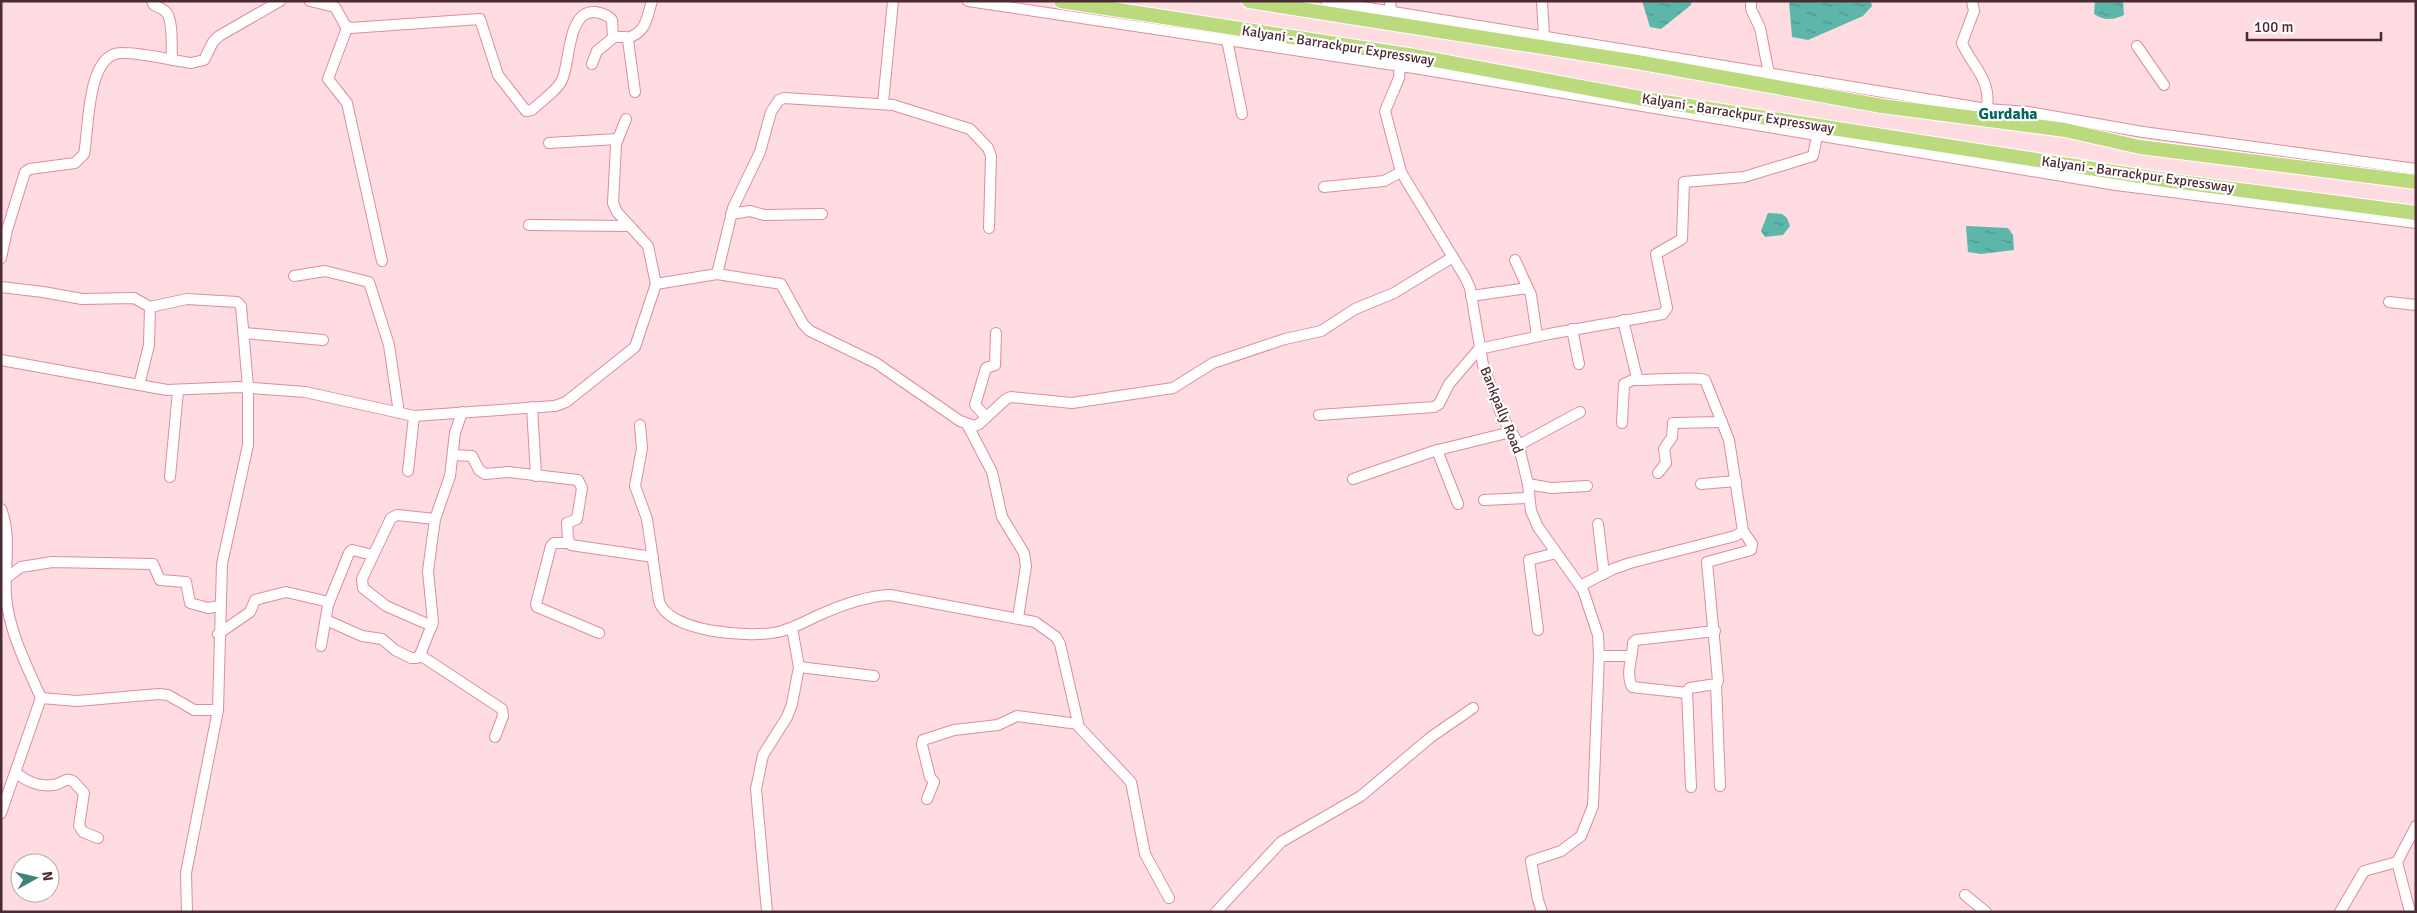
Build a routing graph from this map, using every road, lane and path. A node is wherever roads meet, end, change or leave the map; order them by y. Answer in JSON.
{"nodes":[{"id":1,"x":152,"y":1,"type":"edge"},
{"id":2,"x":280,"y":1,"type":"edge"},
{"id":3,"x":310,"y":1,"type":"edge"},
{"id":4,"x":590,"y":1,"type":"edge"},
{"id":5,"x":652,"y":1,"type":"edge"},
{"id":6,"x":893,"y":1,"type":"edge"},
{"id":7,"x":968,"y":1,"type":"edge"},
{"id":8,"x":1061,"y":1,"type":"edge"},
{"id":9,"x":1249,"y":1,"type":"edge"},
{"id":10,"x":1326,"y":1,"type":"edge"},
{"id":11,"x":1390,"y":1,"type":"edge"},
{"id":12,"x":1542,"y":1,"type":"edge"},
{"id":13,"x":1751,"y":1,"type":"edge"},
{"id":14,"x":1972,"y":1,"type":"edge"},
{"id":15,"x":1391,"y":12,"type":"junction"},
{"id":16,"x":589,"y":13,"type":"junction"},
{"id":17,"x":347,"y":28,"type":"junction"},
{"id":18,"x":613,"y":36,"type":"junction"},
{"id":19,"x":1544,"y":37,"type":"junction"},
{"id":20,"x":627,"y":38,"type":"junction"},
{"id":21,"x":1226,"y":40,"type":"junction"},
{"id":22,"x":2137,"y":46,"type":"dead end"},
{"id":23,"x":172,"y":60,"type":"junction"},
{"id":24,"x":592,"y":64,"type":"dead end"},
{"id":25,"x":1400,"y":66,"type":"junction"},
{"id":26,"x":1769,"y":74,"type":"junction"},
{"id":27,"x":2164,"y":85,"type":"dead end"},
{"id":28,"x":635,"y":92,"type":"dead end"},
{"id":29,"x":883,"y":103,"type":"junction"},
{"id":30,"x":1987,"y":109,"type":"junction"},
{"id":31,"x":1242,"y":114,"type":"dead end"},
{"id":32,"x":626,"y":119,"type":"dead end"},
{"id":33,"x":1817,"y":136,"type":"junction"},
{"id":34,"x":618,"y":139,"type":"junction"},
{"id":35,"x":549,"y":143,"type":"dead end"},
{"id":36,"x":2416,"y":169,"type":"edge"},
{"id":37,"x":1401,"y":172,"type":"junction"},
{"id":38,"x":2416,"y":182,"type":"edge"},
{"id":39,"x":1324,"y":187,"type":"dead end"},
{"id":40,"x":2357,"y":210,"type":"junction"},
{"id":41,"x":2416,"y":213,"type":"edge"},
{"id":42,"x":731,"y":214,"type":"junction"},
{"id":43,"x":822,"y":214,"type":"dead end"},
{"id":44,"x":2416,"y":223,"type":"edge"},
{"id":45,"x":530,"y":225,"type":"dead end"},
{"id":46,"x":630,"y":226,"type":"junction"},
{"id":47,"x":989,"y":228,"type":"dead end"},
{"id":48,"x":1452,"y":257,"type":"junction"},
{"id":49,"x":1,"y":258,"type":"edge"},
{"id":50,"x":382,"y":260,"type":"dead end"},
{"id":51,"x":1515,"y":260,"type":"dead end"},
{"id":52,"x":717,"y":274,"type":"junction"},
{"id":53,"x":294,"y":276,"type":"dead end"},
{"id":54,"x":656,"y":284,"type":"junction"},
{"id":55,"x":1,"y":287,"type":"edge"},
{"id":56,"x":1528,"y":288,"type":"junction"},
{"id":57,"x":1471,"y":296,"type":"junction"},
{"id":58,"x":2389,"y":302,"type":"dead end"},
{"id":59,"x":2416,"y":305,"type":"edge"},
{"id":60,"x":150,"y":306,"type":"junction"},
{"id":61,"x":1623,"y":320,"type":"junction"},
{"id":62,"x":1572,"y":329,"type":"junction"},
{"id":63,"x":244,"y":333,"type":"junction"},
{"id":64,"x":996,"y":333,"type":"dead end"},
{"id":65,"x":1536,"y":336,"type":"junction"},
{"id":66,"x":323,"y":340,"type":"dead end"},
{"id":67,"x":1479,"y":350,"type":"junction"},
{"id":68,"x":1,"y":360,"type":"edge"},
{"id":69,"x":1579,"y":364,"type":"dead end"},
{"id":70,"x":1635,"y":380,"type":"junction"},
{"id":71,"x":139,"y":385,"type":"junction"},
{"id":72,"x":248,"y":387,"type":"junction"},
{"id":73,"x":178,"y":391,"type":"junction"},
{"id":74,"x":532,"y":408,"type":"junction"},
{"id":75,"x":462,"y":412,"type":"junction"},
{"id":76,"x":1580,"y":412,"type":"dead end"},
{"id":77,"x":399,"y":413,"type":"junction"},
{"id":78,"x":1319,"y":415,"type":"dead end"},
{"id":79,"x":414,"y":416,"type":"junction"},
{"id":80,"x":986,"y":417,"type":"junction"},
{"id":81,"x":1622,"y":422,"type":"dead end"},
{"id":82,"x":1722,"y":422,"type":"junction"},
{"id":83,"x":967,"y":424,"type":"junction"},
{"id":84,"x":640,"y":425,"type":"dead end"},
{"id":85,"x":1511,"y":432,"type":"junction"},
{"id":86,"x":1519,"y":445,"type":"junction"},
{"id":87,"x":1437,"y":450,"type":"junction"},
{"id":88,"x":453,"y":456,"type":"junction"},
{"id":89,"x":408,"y":471,"type":"dead end"},
{"id":90,"x":1658,"y":473,"type":"dead end"},
{"id":91,"x":536,"y":476,"type":"junction"},
{"id":92,"x":170,"y":477,"type":"dead end"},
{"id":93,"x":1353,"y":479,"type":"dead end"},
{"id":94,"x":1736,"y":480,"type":"junction"},
{"id":95,"x":1528,"y":484,"type":"junction"},
{"id":96,"x":1701,"y":484,"type":"dead end"},
{"id":97,"x":1587,"y":486,"type":"dead end"},
{"id":98,"x":1528,"y":498,"type":"junction"},
{"id":99,"x":1484,"y":500,"type":"dead end"},
{"id":100,"x":1458,"y":504,"type":"dead end"},
{"id":101,"x":1,"y":508,"type":"edge"},
{"id":102,"x":435,"y":519,"type":"junction"},
{"id":103,"x":1598,"y":524,"type":"dead end"},
{"id":104,"x":1748,"y":538,"type":"junction"},
{"id":105,"x":569,"y":543,"type":"junction"},
{"id":106,"x":4,"y":545,"type":"edge"},
{"id":107,"x":1556,"y":553,"type":"junction"},
{"id":108,"x":373,"y":556,"type":"junction"},
{"id":109,"x":653,"y":558,"type":"junction"},
{"id":110,"x":1604,"y":574,"type":"junction"},
{"id":111,"x":6,"y":578,"type":"junction"},
{"id":112,"x":1580,"y":586,"type":"junction"},
{"id":113,"x":329,"y":602,"type":"junction"},
{"id":114,"x":220,"y":606,"type":"junction"},
{"id":115,"x":1018,"y":618,"type":"junction"},
{"id":116,"x":326,"y":620,"type":"junction"},
{"id":117,"x":432,"y":626,"type":"junction"},
{"id":118,"x":792,"y":628,"type":"junction"},
{"id":119,"x":1538,"y":630,"type":"dead end"},
{"id":120,"x":1715,"y":631,"type":"junction"},
{"id":121,"x":599,"y":633,"type":"dead end"},
{"id":122,"x":218,"y":634,"type":"junction"},
{"id":123,"x":321,"y":646,"type":"dead end"},
{"id":124,"x":420,"y":655,"type":"junction"},
{"id":125,"x":1600,"y":656,"type":"junction"},
{"id":126,"x":1631,"y":656,"type":"junction"},
{"id":127,"x":799,"y":667,"type":"junction"},
{"id":128,"x":874,"y":676,"type":"dead end"},
{"id":129,"x":1716,"y":684,"type":"junction"},
{"id":130,"x":1687,"y":693,"type":"junction"},
{"id":131,"x":41,"y":698,"type":"junction"},
{"id":132,"x":1473,"y":708,"type":"dead end"},
{"id":133,"x":218,"y":710,"type":"junction"},
{"id":134,"x":1078,"y":724,"type":"junction"},
{"id":135,"x":495,"y":737,"type":"dead end"},
{"id":136,"x":16,"y":773,"type":"junction"},
{"id":137,"x":1691,"y":786,"type":"dead end"},
{"id":138,"x":1720,"y":786,"type":"dead end"},
{"id":139,"x":927,"y":799,"type":"dead end"},
{"id":140,"x":1,"y":813,"type":"edge"},
{"id":141,"x":2416,"y":826,"type":"edge"},
{"id":142,"x":98,"y":838,"type":"dead end"},
{"id":143,"x":2396,"y":862,"type":"junction"},
{"id":144,"x":1965,"y":895,"type":"dead end"},
{"id":145,"x":1169,"y":898,"type":"dead end"},
{"id":146,"x":187,"y":912,"type":"edge"},
{"id":147,"x":767,"y":912,"type":"edge"},
{"id":148,"x":1216,"y":912,"type":"edge"},
{"id":149,"x":1542,"y":912,"type":"edge"},
{"id":150,"x":1986,"y":912,"type":"edge"},
{"id":151,"x":2340,"y":912,"type":"edge"},
{"id":152,"x":2410,"y":912,"type":"edge"}],
"edges":[{"from":1,"to":23,"type":"street"},
{"from":2,"to":23,"type":"street"},
{"from":3,"to":17,"type":"street"},
{"from":4,"to":16,"type":"street"},
{"from":5,"to":20,"type":"street"},
{"from":6,"to":29,"type":"street"},
{"from":7,"to":21,"type":"street"},
{"from":8,"to":40,"type":"highway","name":"Kalyani - Barrackpur Expressway"},
{"from":9,"to":38,"type":"highway","name":"Kalyani - Barrackpur Expressway"},
{"from":10,"to":15,"type":"street"},
{"from":11,"to":15,"type":"street"},
{"from":12,"to":19,"type":"street"},
{"from":13,"to":26,"type":"street"},
{"from":14,"to":30,"type":"street"},
{"from":15,"to":19,"type":"street"},
{"from":16,"to":17,"type":"street"},
{"from":16,"to":18,"type":"street"},
{"from":17,"to":50,"type":"street"},
{"from":18,"to":20,"type":"street"},
{"from":18,"to":24,"type":"street"},
{"from":19,"to":26,"type":"street"},
{"from":20,"to":28,"type":"street"},
{"from":21,"to":25,"type":"street"},
{"from":21,"to":31,"type":"street"},
{"from":22,"to":27,"type":"street"},
{"from":23,"to":49,"type":"street"},
{"from":25,"to":33,"type":"street"},
{"from":25,"to":37,"type":"street","name":"Bankpally Road"},
{"from":26,"to":30,"type":"street"},
{"from":29,"to":42,"type":"street"},
{"from":29,"to":47,"type":"street"},
{"from":30,"to":36,"type":"street"},
{"from":32,"to":34,"type":"street"},
{"from":33,"to":40,"type":"street"},
{"from":33,"to":61,"type":"street"},
{"from":34,"to":35,"type":"street"},
{"from":34,"to":46,"type":"street"},
{"from":37,"to":39,"type":"street"},
{"from":37,"to":48,"type":"street","name":"Bankpally Road"},
{"from":40,"to":41,"type":"highway","name":"Kalyani - Barrackpur Expressway"},
{"from":40,"to":44,"type":"street"},
{"from":42,"to":43,"type":"street"},
{"from":42,"to":52,"type":"street"},
{"from":45,"to":46,"type":"street"},
{"from":46,"to":54,"type":"street"},
{"from":48,"to":57,"type":"street","name":"Bankpally Road"},
{"from":48,"to":80,"type":"street"},
{"from":51,"to":56,"type":"street"},
{"from":52,"to":54,"type":"street"},
{"from":52,"to":83,"type":"street"},
{"from":53,"to":77,"type":"street"},
{"from":54,"to":74,"type":"street"},
{"from":55,"to":60,"type":"street"},
{"from":56,"to":57,"type":"street"},
{"from":56,"to":65,"type":"street"},
{"from":57,"to":67,"type":"street","name":"Bankpally Road"},
{"from":58,"to":59,"type":"street"},
{"from":60,"to":63,"type":"street"},
{"from":60,"to":71,"type":"street"},
{"from":61,"to":62,"type":"street"},
{"from":61,"to":70,"type":"street"},
{"from":62,"to":65,"type":"street"},
{"from":62,"to":69,"type":"street"},
{"from":63,"to":66,"type":"street"},
{"from":63,"to":72,"type":"street"},
{"from":64,"to":80,"type":"street"},
{"from":65,"to":67,"type":"street"},
{"from":67,"to":78,"type":"street"},
{"from":67,"to":85,"type":"street","name":"Bankpally Road"},
{"from":68,"to":71,"type":"street"},
{"from":70,"to":81,"type":"street"},
{"from":70,"to":82,"type":"street"},
{"from":71,"to":73,"type":"street"},
{"from":72,"to":73,"type":"street"},
{"from":72,"to":77,"type":"street"},
{"from":72,"to":114,"type":"street"},
{"from":73,"to":92,"type":"street"},
{"from":74,"to":75,"type":"street"},
{"from":74,"to":91,"type":"street"},
{"from":75,"to":79,"type":"street"},
{"from":75,"to":88,"type":"street"},
{"from":76,"to":86,"type":"street"},
{"from":77,"to":79,"type":"street"},
{"from":79,"to":89,"type":"street"},
{"from":80,"to":83,"type":"street"},
{"from":82,"to":90,"type":"street"},
{"from":82,"to":94,"type":"street"},
{"from":83,"to":115,"type":"street"},
{"from":84,"to":109,"type":"street"},
{"from":85,"to":86,"type":"street","name":"Bankpally Road"},
{"from":85,"to":87,"type":"street"},
{"from":86,"to":95,"type":"street","name":"Bankpally Road"},
{"from":87,"to":93,"type":"street"},
{"from":87,"to":100,"type":"street"},
{"from":88,"to":91,"type":"street"},
{"from":88,"to":102,"type":"street"},
{"from":91,"to":105,"type":"street"},
{"from":94,"to":96,"type":"street"},
{"from":94,"to":104,"type":"street"},
{"from":95,"to":97,"type":"street"},
{"from":95,"to":98,"type":"street","name":"Bankpally Road"},
{"from":98,"to":99,"type":"street"},
{"from":98,"to":107,"type":"street","name":"Bankpally Road"},
{"from":101,"to":106,"type":"street"},
{"from":102,"to":108,"type":"street"},
{"from":102,"to":117,"type":"street"},
{"from":103,"to":110,"type":"street"},
{"from":104,"to":110,"type":"street"},
{"from":104,"to":120,"type":"street"},
{"from":105,"to":109,"type":"street"},
{"from":105,"to":121,"type":"street"},
{"from":106,"to":111,"type":"street"},
{"from":107,"to":112,"type":"street","name":"Bankpally Road"},
{"from":107,"to":119,"type":"street"},
{"from":108,"to":113,"type":"street"},
{"from":108,"to":117,"type":"street"},
{"from":109,"to":118,"type":"street"},
{"from":110,"to":112,"type":"street"},
{"from":111,"to":114,"type":"street"},
{"from":111,"to":131,"type":"street"},
{"from":112,"to":125,"type":"street","name":"Bankpally Road"},
{"from":113,"to":116,"type":"street"},
{"from":113,"to":122,"type":"street"},
{"from":114,"to":122,"type":"street"},
{"from":115,"to":118,"type":"street"},
{"from":115,"to":134,"type":"street"},
{"from":116,"to":123,"type":"street"},
{"from":116,"to":124,"type":"street"},
{"from":117,"to":124,"type":"street"},
{"from":118,"to":127,"type":"street"},
{"from":120,"to":126,"type":"street"},
{"from":120,"to":129,"type":"street"},
{"from":122,"to":133,"type":"street"},
{"from":124,"to":135,"type":"street"},
{"from":125,"to":126,"type":"street"},
{"from":125,"to":149,"type":"street","name":"Bankpally Road"},
{"from":126,"to":130,"type":"street"},
{"from":127,"to":128,"type":"street"},
{"from":127,"to":147,"type":"street"},
{"from":129,"to":130,"type":"street"},
{"from":129,"to":138,"type":"street"},
{"from":130,"to":137,"type":"street"},
{"from":131,"to":133,"type":"street"},
{"from":131,"to":136,"type":"street"},
{"from":132,"to":148,"type":"street"},
{"from":133,"to":146,"type":"street"},
{"from":134,"to":139,"type":"street"},
{"from":134,"to":145,"type":"street"},
{"from":136,"to":140,"type":"street"},
{"from":136,"to":142,"type":"street"},
{"from":141,"to":143,"type":"street"},
{"from":143,"to":151,"type":"street"},
{"from":143,"to":152,"type":"street"},
{"from":144,"to":150,"type":"street"}]}
